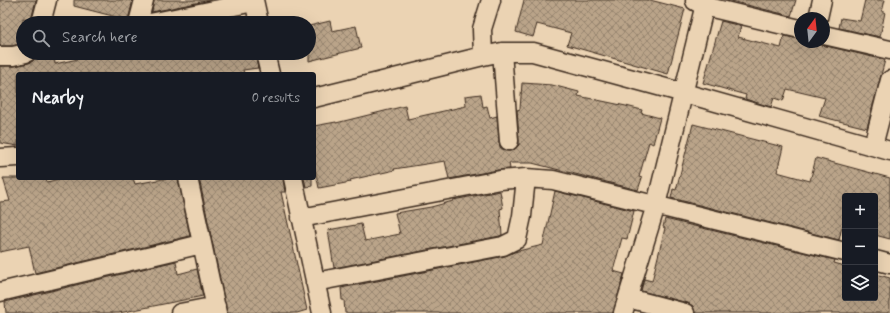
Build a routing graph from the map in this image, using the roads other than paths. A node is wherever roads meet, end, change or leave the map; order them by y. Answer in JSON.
{"nodes":[{"id":1,"x":47,"y":0,"type":"edge"},
{"id":2,"x":144,"y":0,"type":"edge"},
{"id":3,"x":491,"y":0,"type":"edge"},
{"id":4,"x":822,"y":0,"type":"edge"},
{"id":5,"x":254,"y":1,"type":"edge"},
{"id":6,"x":701,"y":2,"type":"edge"},
{"id":7,"x":819,"y":12,"type":"edge"},
{"id":8,"x":43,"y":16,"type":"edge"},
{"id":9,"x":140,"y":16,"type":"edge"},
{"id":10,"x":183,"y":16,"type":"edge"},
{"id":11,"x":257,"y":16,"type":"edge"},
{"id":12,"x":794,"y":27,"type":"edge"},
{"id":13,"x":830,"y":36,"type":"edge"},
{"id":14,"x":890,"y":50,"type":"edge"},
{"id":15,"x":502,"y":52,"type":"junction"},
{"id":16,"x":16,"y":55,"type":"edge"},
{"id":17,"x":0,"y":56,"type":"edge"},
{"id":18,"x":483,"y":56,"type":"junction"},
{"id":19,"x":267,"y":60,"type":"edge"},
{"id":20,"x":270,"y":72,"type":"edge"},
{"id":21,"x":890,"y":80,"type":"edge"},
{"id":22,"x":684,"y":93,"type":"junction"},
{"id":23,"x":316,"y":98,"type":"edge"},
{"id":24,"x":509,"y":141,"type":"dead end"},
{"id":25,"x":882,"y":149,"type":"edge"},
{"id":26,"x":16,"y":157,"type":"edge"},
{"id":27,"x":0,"y":158,"type":"edge"},
{"id":28,"x":526,"y":178,"type":"junction"},
{"id":29,"x":188,"y":180,"type":"edge"},
{"id":30,"x":293,"y":180,"type":"edge"},
{"id":31,"x":656,"y":205,"type":"junction"},
{"id":32,"x":301,"y":218,"type":"junction"},
{"id":33,"x":202,"y":244,"type":"junction"},
{"id":34,"x":842,"y":251,"type":"edge"},
{"id":35,"x":878,"y":261,"type":"edge"},
{"id":36,"x":890,"y":264,"type":"edge"},
{"id":37,"x":315,"y":282,"type":"junction"},
{"id":38,"x":0,"y":292,"type":"edge"},
{"id":39,"x":625,"y":305,"type":"edge"},
{"id":40,"x":217,"y":309,"type":"edge"},
{"id":41,"x":180,"y":313,"type":"edge"},
{"id":42,"x":322,"y":313,"type":"edge"},
{"id":43,"x":685,"y":313,"type":"edge"}],
"edges":[{"from":1,"to":8,"type":"street"},
{"from":2,"to":9,"type":"street"},
{"from":3,"to":18,"type":"street"},
{"from":4,"to":7,"type":"street"},
{"from":5,"to":10,"type":"street"},
{"from":5,"to":11,"type":"street"},
{"from":6,"to":12,"type":"street"},
{"from":6,"to":22,"type":"street"},
{"from":13,"to":14,"type":"street"},
{"from":15,"to":18,"type":"street"},
{"from":15,"to":22,"type":"street"},
{"from":15,"to":24,"type":"street"},
{"from":16,"to":17,"type":"street"},
{"from":18,"to":23,"type":"street"},
{"from":19,"to":20,"type":"street"},
{"from":21,"to":25,"type":"street"},
{"from":22,"to":25,"type":"street"},
{"from":22,"to":31,"type":"street"},
{"from":26,"to":27,"type":"street"},
{"from":28,"to":31,"type":"street"},
{"from":28,"to":32,"type":"street"},
{"from":28,"to":37,"type":"street"},
{"from":29,"to":33,"type":"street"},
{"from":30,"to":32,"type":"street"},
{"from":31,"to":34,"type":"street"},
{"from":31,"to":39,"type":"street"},
{"from":32,"to":37,"type":"street"},
{"from":33,"to":38,"type":"street"},
{"from":33,"to":40,"type":"street"},
{"from":35,"to":36,"type":"street"},
{"from":37,"to":42,"type":"street"},
{"from":39,"to":43,"type":"street"},
{"from":40,"to":41,"type":"street"}]}
